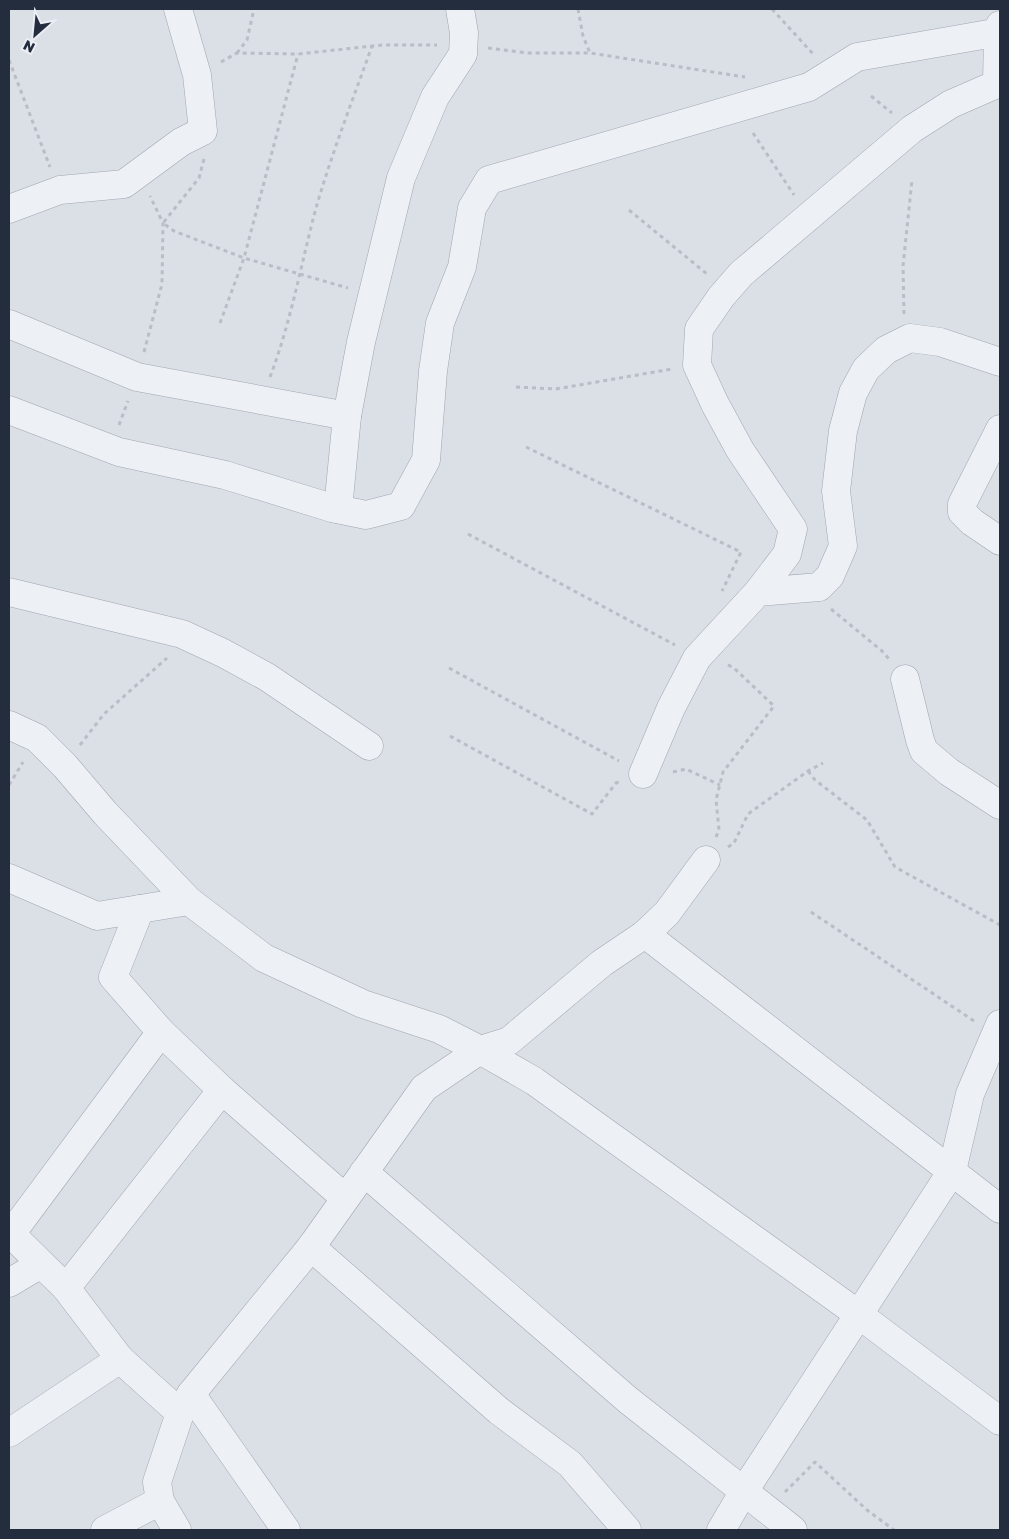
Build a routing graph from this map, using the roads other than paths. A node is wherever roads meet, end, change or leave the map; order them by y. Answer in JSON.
{"nodes":[{"id":1,"x":178,"y":9,"type":"edge"},
{"id":2,"x":460,"y":9,"type":"edge"},
{"id":3,"x":999,"y":30,"type":"edge"},
{"id":4,"x":9,"y":209,"type":"edge"},
{"id":5,"x":9,"y":324,"type":"edge"},
{"id":6,"x":1000,"y":362,"type":"edge"},
{"id":7,"x":9,"y":410,"type":"edge"},
{"id":8,"x":347,"y":416,"type":"junction"},
{"id":9,"x":1000,"y":429,"type":"edge"},
{"id":10,"x":338,"y":509,"type":"junction"},
{"id":11,"x":1000,"y":541,"type":"edge"},
{"id":12,"x":9,"y":592,"type":"edge"},
{"id":13,"x":758,"y":592,"type":"junction"},
{"id":14,"x":905,"y":679,"type":"road end"},
{"id":15,"x":9,"y":725,"type":"edge"},
{"id":16,"x":369,"y":746,"type":"dead end"},
{"id":17,"x":643,"y":774,"type":"road end"},
{"id":18,"x":1000,"y":805,"type":"edge"},
{"id":19,"x":706,"y":860,"type":"road end"},
{"id":20,"x":9,"y":878,"type":"edge"},
{"id":21,"x":189,"y":901,"type":"junction"},
{"id":22,"x":140,"y":910,"type":"junction"},
{"id":23,"x":645,"y":934,"type":"junction"},
{"id":24,"x":998,"y":1030,"type":"edge"},
{"id":25,"x":161,"y":1032,"type":"junction"},
{"id":26,"x":480,"y":1050,"type":"junction"},
{"id":27,"x":222,"y":1090,"type":"junction"},
{"id":28,"x":952,"y":1171,"type":"junction"},
{"id":29,"x":364,"y":1172,"type":"junction"},
{"id":30,"x":345,"y":1198,"type":"junction"},
{"id":31,"x":1000,"y":1209,"type":"edge"},
{"id":32,"x":10,"y":1233,"type":"edge"},
{"id":33,"x":310,"y":1247,"type":"junction"},
{"id":34,"x":41,"y":1264,"type":"junction"},
{"id":35,"x":9,"y":1283,"type":"edge"},
{"id":36,"x":66,"y":1288,"type":"junction"},
{"id":37,"x":858,"y":1314,"type":"junction"},
{"id":38,"x":120,"y":1359,"type":"junction"},
{"id":39,"x":186,"y":1403,"type":"junction"},
{"id":40,"x":1000,"y":1421,"type":"edge"},
{"id":41,"x":9,"y":1433,"type":"edge"},
{"id":42,"x":744,"y":1491,"type":"junction"},
{"id":43,"x":160,"y":1501,"type":"junction"},
{"id":44,"x":105,"y":1530,"type":"edge"},
{"id":45,"x":177,"y":1530,"type":"edge"},
{"id":46,"x":286,"y":1530,"type":"edge"},
{"id":47,"x":627,"y":1530,"type":"edge"},
{"id":48,"x":721,"y":1530,"type":"edge"},
{"id":49,"x":793,"y":1530,"type":"edge"}],
"edges":[{"from":1,"to":4,"type":"street"},
{"from":2,"to":8,"type":"street"},
{"from":3,"to":10,"type":"street"},
{"from":3,"to":13,"type":"street"},
{"from":5,"to":8,"type":"street"},
{"from":6,"to":13,"type":"street"},
{"from":7,"to":10,"type":"street"},
{"from":8,"to":10,"type":"street"},
{"from":9,"to":11,"type":"street"},
{"from":12,"to":16,"type":"street"},
{"from":13,"to":17,"type":"street"},
{"from":14,"to":18,"type":"street"},
{"from":15,"to":21,"type":"street"},
{"from":19,"to":23,"type":"street"},
{"from":20,"to":22,"type":"street"},
{"from":21,"to":22,"type":"street"},
{"from":21,"to":26,"type":"street"},
{"from":22,"to":25,"type":"street"},
{"from":23,"to":26,"type":"street"},
{"from":23,"to":28,"type":"street"},
{"from":24,"to":28,"type":"street"},
{"from":25,"to":27,"type":"street"},
{"from":25,"to":32,"type":"street"},
{"from":26,"to":29,"type":"street"},
{"from":26,"to":37,"type":"street"},
{"from":27,"to":30,"type":"street"},
{"from":27,"to":36,"type":"street"},
{"from":28,"to":31,"type":"street"},
{"from":28,"to":37,"type":"street"},
{"from":29,"to":30,"type":"street"},
{"from":29,"to":42,"type":"street"},
{"from":30,"to":33,"type":"street"},
{"from":32,"to":34,"type":"street"},
{"from":33,"to":39,"type":"street"},
{"from":33,"to":47,"type":"street"},
{"from":34,"to":35,"type":"street"},
{"from":34,"to":36,"type":"street"},
{"from":36,"to":38,"type":"street"},
{"from":37,"to":40,"type":"street"},
{"from":37,"to":42,"type":"street"},
{"from":38,"to":39,"type":"street"},
{"from":38,"to":41,"type":"street"},
{"from":39,"to":43,"type":"street"},
{"from":39,"to":46,"type":"street"},
{"from":42,"to":48,"type":"street"},
{"from":42,"to":49,"type":"street"},
{"from":43,"to":44,"type":"street"},
{"from":43,"to":45,"type":"street"}]}
